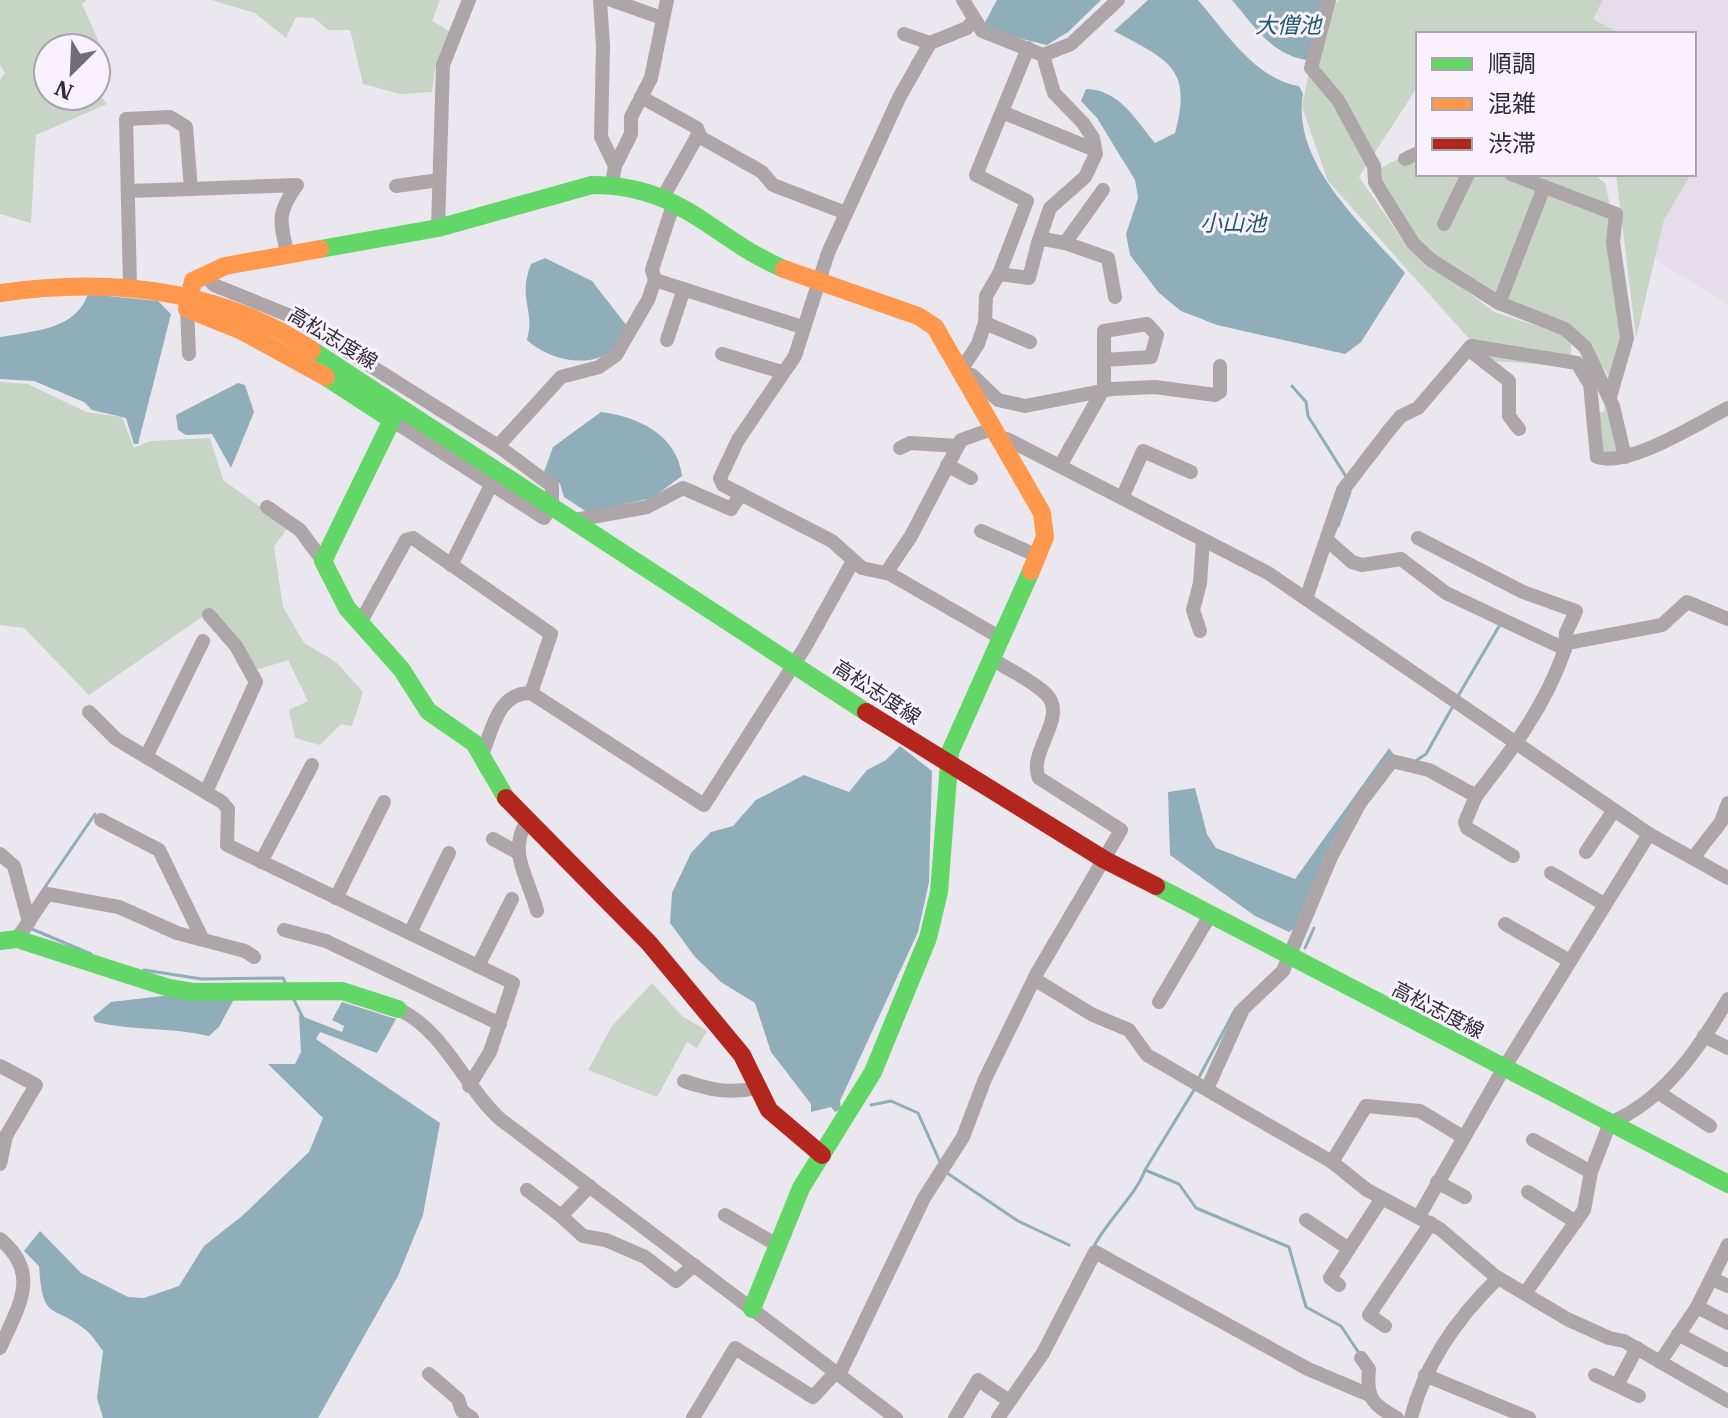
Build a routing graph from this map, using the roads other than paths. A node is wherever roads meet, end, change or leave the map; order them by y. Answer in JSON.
{"nodes":[{"id":1,"x":469,"y":0,"type":"edge"},
{"id":2,"x":600,"y":0,"type":"edge"},
{"id":3,"x":611,"y":0,"type":"edge"},
{"id":4,"x":667,"y":0,"type":"edge"},
{"id":5,"x":963,"y":0,"type":"edge"},
{"id":6,"x":1118,"y":0,"type":"edge"},
{"id":7,"x":1329,"y":0,"type":"edge"},
{"id":8,"x":662,"y":18,"type":"junction"},
{"id":9,"x":973,"y":21,"type":"junction"},
{"id":10,"x":904,"y":34,"type":"dead end"},
{"id":11,"x":930,"y":43,"type":"junction"},
{"id":12,"x":1028,"y":48,"type":"junction"},
{"id":13,"x":1043,"y":55,"type":"junction"},
{"id":14,"x":641,"y":97,"type":"junction"},
{"id":15,"x":1002,"y":112,"type":"junction"},
{"id":16,"x":699,"y":133,"type":"junction"},
{"id":17,"x":1095,"y":150,"type":"junction"},
{"id":18,"x":614,"y":174,"type":"junction"},
{"id":19,"x":1467,"y":176,"type":"edge"},
{"id":20,"x":1516,"y":176,"type":"edge"},
{"id":21,"x":439,"y":180,"type":"junction"},
{"id":22,"x":396,"y":186,"type":"dead end"},
{"id":23,"x":1544,"y":187,"type":"junction"},
{"id":24,"x":191,"y":189,"type":"junction"},
{"id":25,"x":1103,"y":190,"type":"dead end"},
{"id":26,"x":128,"y":191,"type":"junction"},
{"id":27,"x":667,"y":202,"type":"junction"},
{"id":28,"x":846,"y":213,"type":"junction"},
{"id":29,"x":1444,"y":224,"type":"dead end"},
{"id":30,"x":438,"y":228,"type":"junction"},
{"id":31,"x":1038,"y":243,"type":"junction"},
{"id":32,"x":1065,"y":243,"type":"junction"},
{"id":33,"x":288,"y":256,"type":"junction"},
{"id":34,"x":999,"y":274,"type":"junction"},
{"id":35,"x":205,"y":275,"type":"junction"},
{"id":36,"x":655,"y":280,"type":"junction"},
{"id":37,"x":817,"y":281,"type":"junction"},
{"id":38,"x":130,"y":285,"type":"junction"},
{"id":39,"x":684,"y":289,"type":"junction"},
{"id":40,"x":0,"y":293,"type":"edge"},
{"id":41,"x":1115,"y":297,"type":"dead end"},
{"id":42,"x":188,"y":303,"type":"junction"},
{"id":43,"x":1499,"y":303,"type":"junction"},
{"id":44,"x":985,"y":323,"type":"junction"},
{"id":45,"x":802,"y":327,"type":"junction"},
{"id":46,"x":667,"y":340,"type":"dead end"},
{"id":47,"x":1030,"y":342,"type":"dead end"},
{"id":48,"x":1468,"y":349,"type":"junction"},
{"id":49,"x":189,"y":354,"type":"dead end"},
{"id":50,"x":722,"y":354,"type":"dead end"},
{"id":51,"x":1104,"y":360,"type":"dead end"},
{"id":52,"x":1220,"y":366,"type":"dead end"},
{"id":53,"x":782,"y":372,"type":"junction"},
{"id":54,"x":961,"y":373,"type":"junction"},
{"id":55,"x":1101,"y":392,"type":"junction"},
{"id":56,"x":1610,"y":397,"type":"junction"},
{"id":57,"x":1728,"y":408,"type":"edge"},
{"id":58,"x":392,"y":420,"type":"junction"},
{"id":59,"x":1519,"y":429,"type":"dead end"},
{"id":60,"x":994,"y":433,"type":"junction"},
{"id":61,"x":498,"y":446,"type":"junction"},
{"id":62,"x":958,"y":446,"type":"junction"},
{"id":63,"x":900,"y":448,"type":"dead end"},
{"id":64,"x":1625,"y":457,"type":"junction"},
{"id":65,"x":947,"y":465,"type":"junction"},
{"id":66,"x":1060,"y":466,"type":"junction"},
{"id":67,"x":1191,"y":472,"type":"dead end"},
{"id":68,"x":971,"y":478,"type":"dead end"},
{"id":69,"x":491,"y":485,"type":"junction"},
{"id":70,"x":741,"y":494,"type":"junction"},
{"id":71,"x":1122,"y":498,"type":"junction"},
{"id":72,"x":552,"y":505,"type":"junction"},
{"id":73,"x":267,"y":507,"type":"dead end"},
{"id":74,"x":575,"y":520,"type":"junction"},
{"id":75,"x":981,"y":531,"type":"dead end"},
{"id":76,"x":1418,"y":538,"type":"dead end"},
{"id":77,"x":1203,"y":540,"type":"junction"},
{"id":78,"x":1327,"y":540,"type":"junction"},
{"id":79,"x":1038,"y":556,"type":"junction"},
{"id":80,"x":323,"y":561,"type":"junction"},
{"id":81,"x":853,"y":561,"type":"junction"},
{"id":82,"x":451,"y":565,"type":"junction"},
{"id":83,"x":886,"y":573,"type":"junction"},
{"id":84,"x":1306,"y":599,"type":"junction"},
{"id":85,"x":209,"y":615,"type":"dead end"},
{"id":86,"x":1728,"y":619,"type":"edge"},
{"id":87,"x":360,"y":623,"type":"junction"},
{"id":88,"x":1200,"y":631,"type":"dead end"},
{"id":89,"x":1001,"y":638,"type":"junction"},
{"id":90,"x":203,"y":641,"type":"dead end"},
{"id":91,"x":1566,"y":646,"type":"junction"},
{"id":92,"x":992,"y":659,"type":"junction"},
{"id":93,"x":794,"y":664,"type":"junction"},
{"id":94,"x":531,"y":693,"type":"junction"},
{"id":95,"x":89,"y":712,"type":"dead end"},
{"id":96,"x":1517,"y":743,"type":"junction"},
{"id":97,"x":482,"y":755,"type":"junction"},
{"id":98,"x":146,"y":757,"type":"junction"},
{"id":99,"x":312,"y":765,"type":"dead end"},
{"id":100,"x":948,"y":765,"type":"junction"},
{"id":101,"x":206,"y":792,"type":"junction"},
{"id":102,"x":1476,"y":796,"type":"junction"},
{"id":103,"x":384,"y":802,"type":"dead end"},
{"id":104,"x":1728,"y":803,"type":"edge"},
{"id":105,"x":1614,"y":810,"type":"junction"},
{"id":106,"x":101,"y":820,"type":"dead end"},
{"id":107,"x":527,"y":821,"type":"junction"},
{"id":108,"x":1649,"y":834,"type":"junction"},
{"id":109,"x":493,"y":839,"type":"dead end"},
{"id":110,"x":517,"y":852,"type":"junction"},
{"id":111,"x":1586,"y":852,"type":"dead end"},
{"id":112,"x":449,"y":853,"type":"dead end"},
{"id":113,"x":0,"y":854,"type":"edge"},
{"id":114,"x":1513,"y":856,"type":"dead end"},
{"id":115,"x":1693,"y":858,"type":"junction"},
{"id":116,"x":1105,"y":860,"type":"junction"},
{"id":117,"x":261,"y":862,"type":"junction"},
{"id":118,"x":1551,"y":873,"type":"dead end"},
{"id":119,"x":1728,"y":878,"type":"edge"},
{"id":120,"x":336,"y":898,"type":"junction"},
{"id":121,"x":512,"y":899,"type":"dead end"},
{"id":122,"x":1604,"y":904,"type":"junction"},
{"id":123,"x":537,"y":911,"type":"dead end"},
{"id":124,"x":1209,"y":917,"type":"junction"},
{"id":125,"x":29,"y":922,"type":"junction"},
{"id":126,"x":1505,"y":924,"type":"dead end"},
{"id":127,"x":284,"y":930,"type":"dead end"},
{"id":128,"x":410,"y":933,"type":"junction"},
{"id":129,"x":202,"y":938,"type":"junction"},
{"id":130,"x":9,"y":940,"type":"edge"},
{"id":131,"x":254,"y":957,"type":"dead end"},
{"id":132,"x":1288,"y":957,"type":"junction"},
{"id":133,"x":1570,"y":961,"type":"junction"},
{"id":134,"x":478,"y":966,"type":"junction"},
{"id":135,"x":1034,"y":979,"type":"junction"},
{"id":136,"x":1728,"y":1001,"type":"edge"},
{"id":137,"x":1159,"y":1002,"type":"dead end"},
{"id":138,"x":398,"y":1009,"type":"joint"},
{"id":139,"x":500,"y":1024,"type":"junction"},
{"id":140,"x":1704,"y":1036,"type":"junction"},
{"id":141,"x":1728,"y":1048,"type":"edge"},
{"id":142,"x":0,"y":1066,"type":"edge"},
{"id":143,"x":1504,"y":1068,"type":"junction"},
{"id":144,"x":684,"y":1081,"type":"dead end"},
{"id":145,"x":469,"y":1086,"type":"junction"},
{"id":146,"x":1200,"y":1086,"type":"junction"},
{"id":147,"x":757,"y":1088,"type":"junction"},
{"id":148,"x":1659,"y":1093,"type":"junction"},
{"id":149,"x":1610,"y":1123,"type":"junction"},
{"id":150,"x":1710,"y":1126,"type":"dead end"},
{"id":151,"x":1463,"y":1137,"type":"junction"},
{"id":152,"x":1533,"y":1140,"type":"dead end"},
{"id":153,"x":822,"y":1155,"type":"junction"},
{"id":154,"x":1332,"y":1162,"type":"junction"},
{"id":155,"x":0,"y":1164,"type":"edge"},
{"id":156,"x":1591,"y":1172,"type":"junction"},
{"id":157,"x":1437,"y":1182,"type":"junction"},
{"id":158,"x":1728,"y":1184,"type":"edge"},
{"id":159,"x":590,"y":1186,"type":"junction"},
{"id":160,"x":527,"y":1190,"type":"dead end"},
{"id":161,"x":1528,"y":1192,"type":"dead end"},
{"id":162,"x":1465,"y":1197,"type":"dead end"},
{"id":163,"x":1382,"y":1198,"type":"junction"},
{"id":164,"x":725,"y":1215,"type":"dead end"},
{"id":165,"x":561,"y":1216,"type":"junction"},
{"id":166,"x":1425,"y":1219,"type":"junction"},
{"id":167,"x":1306,"y":1220,"type":"dead end"},
{"id":168,"x":1576,"y":1222,"type":"junction"},
{"id":169,"x":0,"y":1239,"type":"edge"},
{"id":170,"x":777,"y":1245,"type":"junction"},
{"id":171,"x":1349,"y":1249,"type":"junction"},
{"id":172,"x":1726,"y":1253,"type":"edge"},
{"id":173,"x":694,"y":1265,"type":"junction"},
{"id":174,"x":1498,"y":1278,"type":"junction"},
{"id":175,"x":1712,"y":1279,"type":"junction"},
{"id":176,"x":1339,"y":1285,"type":"dead end"},
{"id":177,"x":1728,"y":1286,"type":"edge"},
{"id":178,"x":1526,"y":1292,"type":"junction"},
{"id":179,"x":1697,"y":1307,"type":"junction"},
{"id":180,"x":752,"y":1309,"type":"junction"},
{"id":181,"x":1728,"y":1323,"type":"edge"},
{"id":182,"x":1385,"y":1326,"type":"dead end"},
{"id":183,"x":1678,"y":1334,"type":"junction"},
{"id":184,"x":0,"y":1348,"type":"edge"},
{"id":185,"x":1637,"y":1348,"type":"junction"},
{"id":186,"x":1361,"y":1358,"type":"dead end"},
{"id":187,"x":1727,"y":1360,"type":"edge"},
{"id":188,"x":1660,"y":1362,"type":"junction"},
{"id":189,"x":838,"y":1373,"type":"junction"},
{"id":190,"x":429,"y":1374,"type":"dead end"},
{"id":191,"x":1425,"y":1375,"type":"junction"},
{"id":192,"x":1595,"y":1375,"type":"dead end"},
{"id":193,"x":1617,"y":1385,"type":"junction"},
{"id":194,"x":1367,"y":1394,"type":"junction"},
{"id":195,"x":1639,"y":1396,"type":"dead end"},
{"id":196,"x":1008,"y":1400,"type":"junction"},
{"id":197,"x":1728,"y":1401,"type":"edge"},
{"id":198,"x":472,"y":1418,"type":"edge"},
{"id":199,"x":693,"y":1418,"type":"edge"},
{"id":200,"x":895,"y":1418,"type":"edge"},
{"id":201,"x":955,"y":1418,"type":"edge"},
{"id":202,"x":998,"y":1418,"type":"edge"},
{"id":203,"x":1397,"y":1418,"type":"edge"},
{"id":204,"x":1411,"y":1418,"type":"edge"},
{"id":205,"x":1529,"y":1418,"type":"edge"}],
"edges":[{"from":1,"to":21,"type":"street"},
{"from":2,"to":18,"type":"street"},
{"from":3,"to":8,"type":"street"},
{"from":4,"to":8,"type":"street"},
{"from":5,"to":9,"type":"street"},
{"from":6,"to":13,"type":"street"},
{"from":7,"to":43,"type":"street"},
{"from":8,"to":14,"type":"street"},
{"from":9,"to":11,"type":"street"},
{"from":9,"to":12,"type":"street"},
{"from":10,"to":11,"type":"street"},
{"from":11,"to":28,"type":"street"},
{"from":12,"to":13,"type":"street"},
{"from":12,"to":15,"type":"street"},
{"from":13,"to":17,"type":"street"},
{"from":14,"to":16,"type":"street"},
{"from":14,"to":18,"type":"street"},
{"from":15,"to":17,"type":"street"},
{"from":15,"to":34,"type":"street"},
{"from":16,"to":27,"type":"street"},
{"from":16,"to":28,"type":"street"},
{"from":17,"to":31,"type":"street"},
{"from":18,"to":27,"type":"street"},
{"from":18,"to":30,"type":"street"},
{"from":19,"to":29,"type":"street"},
{"from":20,"to":23,"type":"street"},
{"from":21,"to":22,"type":"street"},
{"from":21,"to":30,"type":"street"},
{"from":23,"to":43,"type":"street"},
{"from":23,"to":56,"type":"street"},
{"from":24,"to":26,"type":"street"},
{"from":24,"to":26,"type":"street"},
{"from":24,"to":33,"type":"street"},
{"from":25,"to":32,"type":"street"},
{"from":26,"to":38,"type":"street"},
{"from":27,"to":36,"type":"street"},
{"from":27,"to":37,"type":"street"},
{"from":28,"to":37,"type":"street"},
{"from":30,"to":33,"type":"street"},
{"from":31,"to":32,"type":"street"},
{"from":31,"to":34,"type":"street"},
{"from":32,"to":41,"type":"street"},
{"from":33,"to":35,"type":"street"},
{"from":34,"to":44,"type":"street"},
{"from":35,"to":42,"type":"street"},
{"from":35,"to":61,"type":"street"},
{"from":36,"to":39,"type":"street"},
{"from":36,"to":61,"type":"street"},
{"from":37,"to":45,"type":"street"},
{"from":37,"to":54,"type":"street"},
{"from":38,"to":40,"type":"street","name":"高松志度線"},
{"from":38,"to":42,"type":"street","name":"高松志度線"},
{"from":39,"to":45,"type":"street"},
{"from":39,"to":46,"type":"street"},
{"from":42,"to":49,"type":"street"},
{"from":42,"to":58,"type":"street"},
{"from":42,"to":72,"type":"street","name":"高松志度線"},
{"from":43,"to":56,"type":"street"},
{"from":44,"to":47,"type":"street"},
{"from":44,"to":54,"type":"street"},
{"from":45,"to":53,"type":"street"},
{"from":48,"to":59,"type":"street"},
{"from":48,"to":64,"type":"street"},
{"from":48,"to":78,"type":"street"},
{"from":50,"to":53,"type":"street"},
{"from":51,"to":55,"type":"street"},
{"from":52,"to":55,"type":"street"},
{"from":53,"to":70,"type":"street"},
{"from":54,"to":55,"type":"street"},
{"from":54,"to":60,"type":"street"},
{"from":55,"to":66,"type":"street"},
{"from":56,"to":64,"type":"street"},
{"from":57,"to":64,"type":"street"},
{"from":58,"to":69,"type":"street"},
{"from":58,"to":80,"type":"street"},
{"from":60,"to":62,"type":"street"},
{"from":60,"to":66,"type":"street"},
{"from":60,"to":79,"type":"street"},
{"from":61,"to":72,"type":"street"},
{"from":62,"to":63,"type":"street"},
{"from":62,"to":65,"type":"street"},
{"from":65,"to":68,"type":"street"},
{"from":65,"to":83,"type":"street"},
{"from":66,"to":71,"type":"street"},
{"from":67,"to":71,"type":"street"},
{"from":69,"to":72,"type":"street"},
{"from":69,"to":82,"type":"street"},
{"from":70,"to":74,"type":"street"},
{"from":70,"to":81,"type":"street"},
{"from":71,"to":77,"type":"street"},
{"from":72,"to":74,"type":"street","name":"高松志度線"},
{"from":73,"to":80,"type":"street"},
{"from":74,"to":93,"type":"street","name":"高松志度線"},
{"from":75,"to":79,"type":"street"},
{"from":76,"to":91,"type":"street"},
{"from":77,"to":84,"type":"street"},
{"from":77,"to":88,"type":"street"},
{"from":78,"to":84,"type":"street"},
{"from":78,"to":91,"type":"street"},
{"from":79,"to":89,"type":"street"},
{"from":80,"to":87,"type":"street"},
{"from":81,"to":83,"type":"street"},
{"from":81,"to":93,"type":"street"},
{"from":82,"to":87,"type":"street"},
{"from":82,"to":94,"type":"street"},
{"from":83,"to":89,"type":"street"},
{"from":84,"to":96,"type":"street"},
{"from":85,"to":101,"type":"street"},
{"from":86,"to":91,"type":"street"},
{"from":87,"to":97,"type":"street"},
{"from":89,"to":92,"type":"street"},
{"from":90,"to":98,"type":"street"},
{"from":91,"to":96,"type":"street"},
{"from":92,"to":100,"type":"street"},
{"from":92,"to":116,"type":"street"},
{"from":93,"to":94,"type":"street"},
{"from":93,"to":100,"type":"street","name":"高松志度線"},
{"from":94,"to":97,"type":"street"},
{"from":95,"to":98,"type":"street"},
{"from":96,"to":102,"type":"street"},
{"from":96,"to":105,"type":"street"},
{"from":97,"to":107,"type":"street"},
{"from":98,"to":101,"type":"street"},
{"from":99,"to":117,"type":"street"},
{"from":100,"to":116,"type":"street","name":"高松志度線"},
{"from":100,"to":153,"type":"street"},
{"from":101,"to":117,"type":"street"},
{"from":102,"to":114,"type":"street"},
{"from":102,"to":132,"type":"street"},
{"from":103,"to":120,"type":"street"},
{"from":104,"to":115,"type":"street"},
{"from":105,"to":108,"type":"street"},
{"from":105,"to":111,"type":"street"},
{"from":106,"to":129,"type":"street"},
{"from":107,"to":110,"type":"street"},
{"from":107,"to":147,"type":"street"},
{"from":108,"to":115,"type":"street"},
{"from":108,"to":122,"type":"street"},
{"from":109,"to":110,"type":"street"},
{"from":110,"to":123,"type":"street"},
{"from":112,"to":128,"type":"street"},
{"from":113,"to":125,"type":"street"},
{"from":115,"to":119,"type":"street"},
{"from":116,"to":124,"type":"street","name":"高松志度線"},
{"from":116,"to":135,"type":"street"},
{"from":117,"to":120,"type":"street"},
{"from":118,"to":122,"type":"street"},
{"from":120,"to":128,"type":"street"},
{"from":121,"to":134,"type":"street"},
{"from":122,"to":133,"type":"street"},
{"from":124,"to":132,"type":"street","name":"高松志度線"},
{"from":124,"to":137,"type":"street"},
{"from":125,"to":129,"type":"street"},
{"from":125,"to":130,"type":"street"},
{"from":126,"to":133,"type":"street"},
{"from":127,"to":139,"type":"street"},
{"from":128,"to":134,"type":"street"},
{"from":129,"to":131,"type":"street"},
{"from":130,"to":138,"type":"street"},
{"from":132,"to":143,"type":"street","name":"高松志度線"},
{"from":132,"to":146,"type":"street"},
{"from":133,"to":143,"type":"street"},
{"from":134,"to":139,"type":"street"},
{"from":135,"to":146,"type":"street"},
{"from":135,"to":189,"type":"street"},
{"from":136,"to":140,"type":"street"},
{"from":138,"to":145,"type":"street"},
{"from":139,"to":145,"type":"street"},
{"from":140,"to":141,"type":"street"},
{"from":140,"to":148,"type":"street"},
{"from":142,"to":155,"type":"street"},
{"from":143,"to":149,"type":"street","name":"高松志度線"},
{"from":143,"to":151,"type":"street"},
{"from":144,"to":147,"type":"street"},
{"from":145,"to":159,"type":"street"},
{"from":146,"to":154,"type":"street"},
{"from":147,"to":153,"type":"street"},
{"from":148,"to":149,"type":"street"},
{"from":148,"to":150,"type":"street"},
{"from":149,"to":156,"type":"street"},
{"from":149,"to":158,"type":"street","name":"高松志度線"},
{"from":151,"to":154,"type":"street"},
{"from":151,"to":157,"type":"street"},
{"from":152,"to":156,"type":"street"},
{"from":153,"to":170,"type":"street"},
{"from":154,"to":163,"type":"street"},
{"from":156,"to":168,"type":"street"},
{"from":157,"to":162,"type":"street"},
{"from":157,"to":166,"type":"street"},
{"from":159,"to":165,"type":"street"},
{"from":159,"to":173,"type":"street"},
{"from":160,"to":165,"type":"street"},
{"from":161,"to":168,"type":"street"},
{"from":163,"to":166,"type":"street"},
{"from":163,"to":171,"type":"street"},
{"from":164,"to":170,"type":"street"},
{"from":165,"to":173,"type":"street"},
{"from":166,"to":174,"type":"street"},
{"from":166,"to":182,"type":"street"},
{"from":167,"to":171,"type":"street"},
{"from":168,"to":178,"type":"street"},
{"from":169,"to":184,"type":"street"},
{"from":170,"to":180,"type":"street"},
{"from":171,"to":176,"type":"street"},
{"from":172,"to":175,"type":"street"},
{"from":173,"to":180,"type":"street"},
{"from":174,"to":178,"type":"street"},
{"from":174,"to":191,"type":"street"},
{"from":175,"to":177,"type":"street"},
{"from":175,"to":179,"type":"street"},
{"from":178,"to":185,"type":"street"},
{"from":179,"to":181,"type":"street"},
{"from":179,"to":183,"type":"street"},
{"from":180,"to":189,"type":"street"},
{"from":183,"to":187,"type":"street"},
{"from":183,"to":188,"type":"street"},
{"from":185,"to":188,"type":"street"},
{"from":185,"to":193,"type":"street"},
{"from":186,"to":194,"type":"street"},
{"from":188,"to":197,"type":"street"},
{"from":189,"to":199,"type":"street"},
{"from":189,"to":200,"type":"street"},
{"from":190,"to":198,"type":"street"},
{"from":191,"to":204,"type":"street"},
{"from":191,"to":205,"type":"street"},
{"from":192,"to":193,"type":"street"},
{"from":193,"to":195,"type":"street"},
{"from":194,"to":196,"type":"street"},
{"from":194,"to":203,"type":"street"},
{"from":196,"to":201,"type":"street"},
{"from":196,"to":202,"type":"street"}]}
